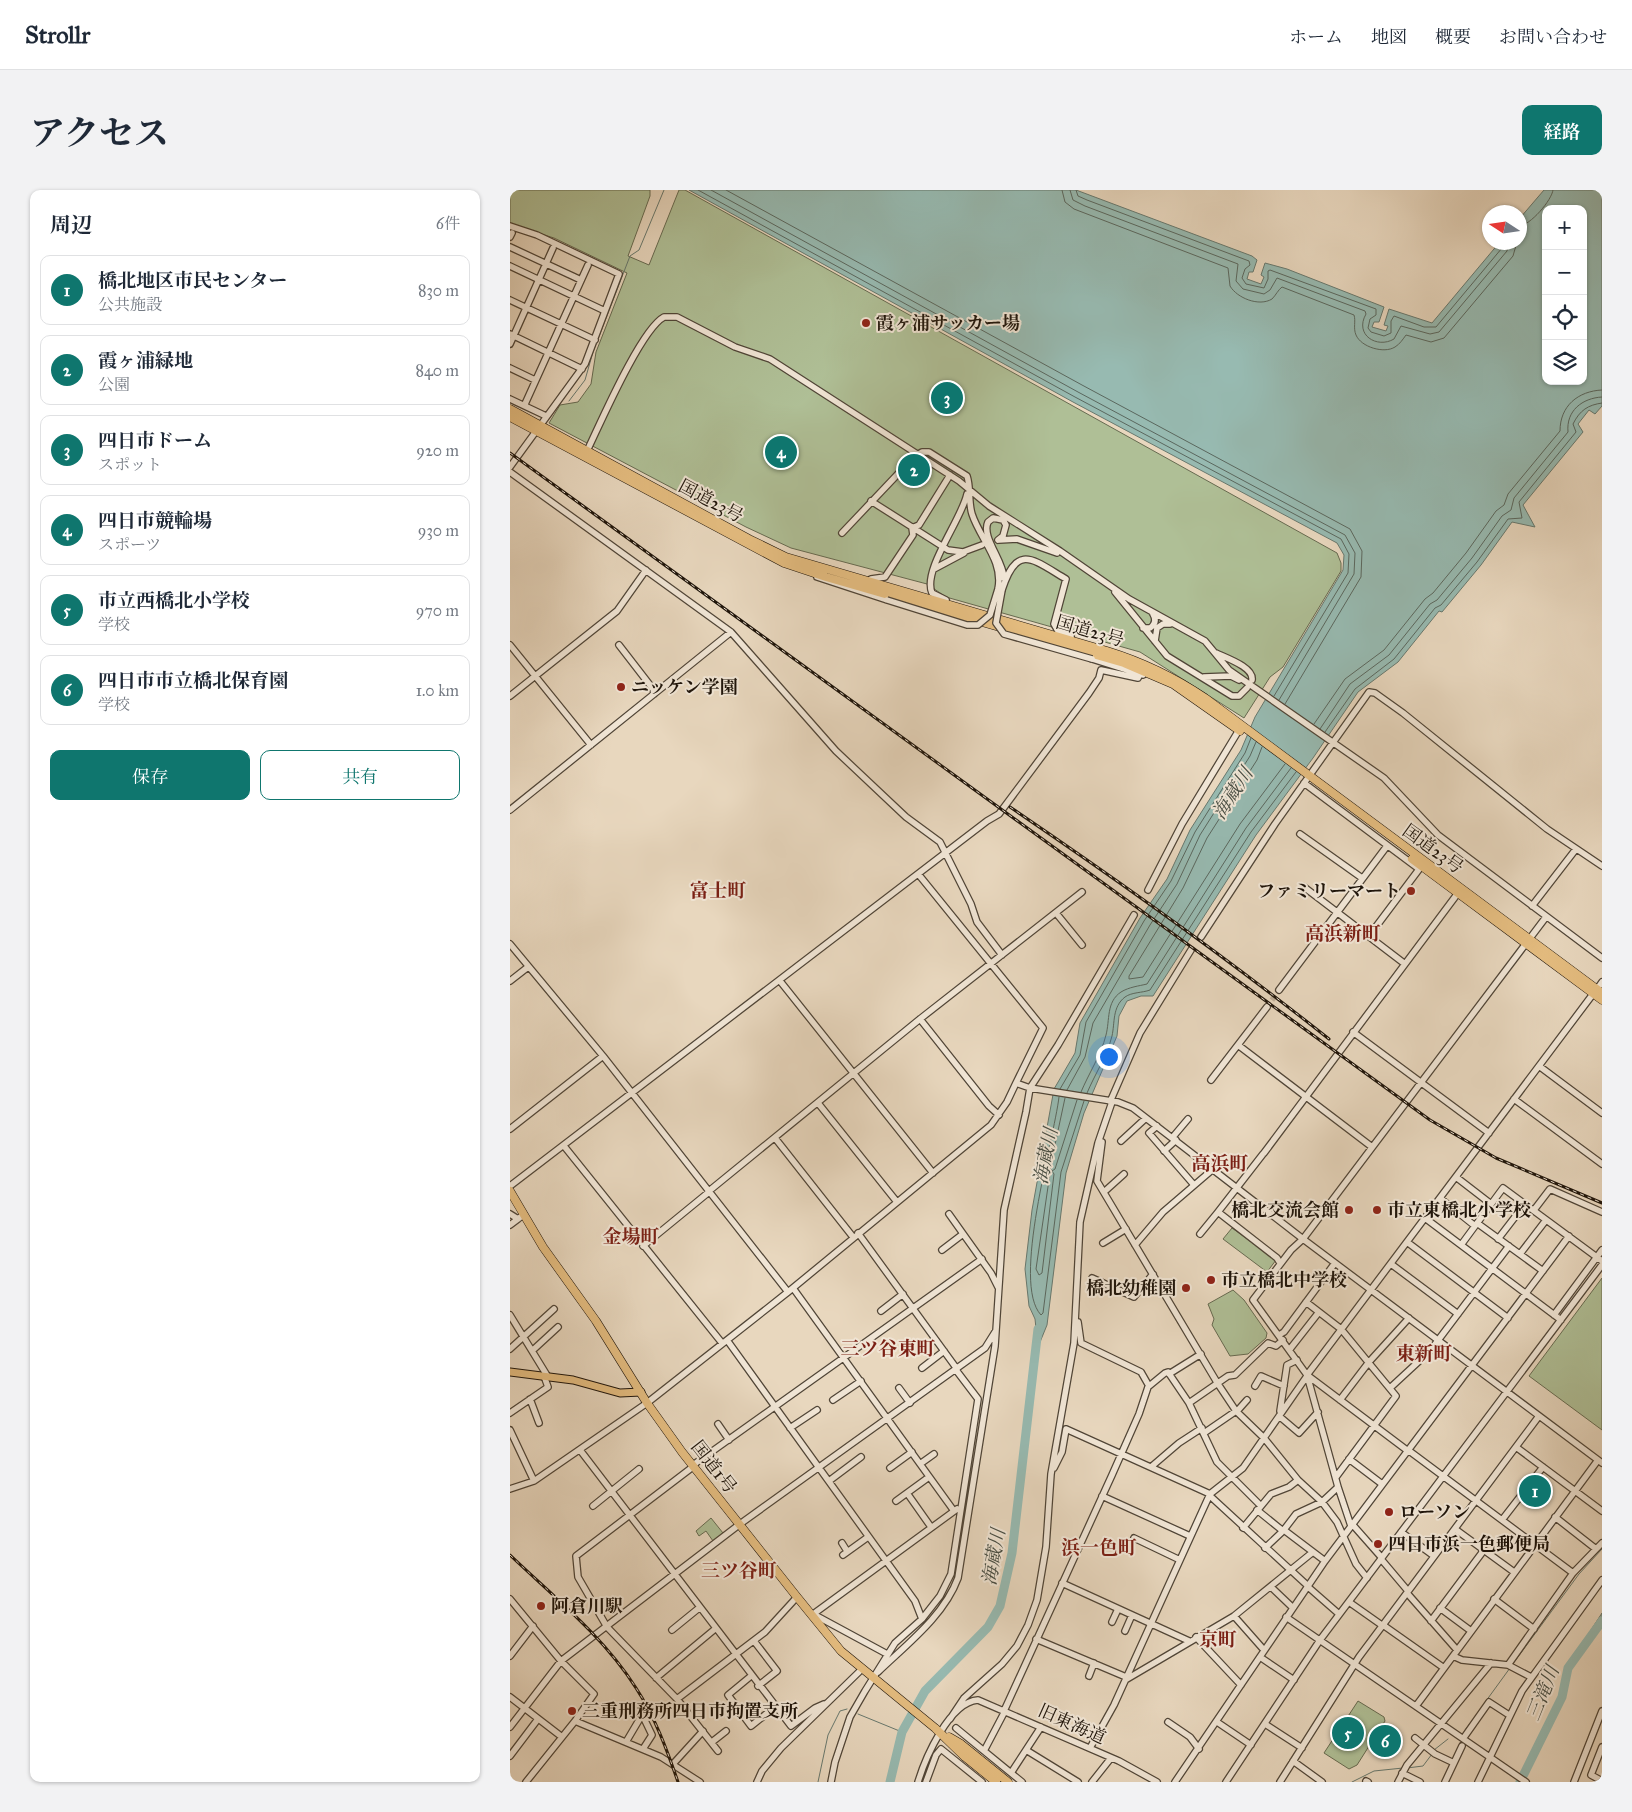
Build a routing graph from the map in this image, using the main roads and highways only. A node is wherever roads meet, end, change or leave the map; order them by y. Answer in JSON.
{"nodes":[{"id":1,"x":510,"y":409,"type":"edge"},
{"id":2,"x":510,"y":417,"type":"edge"},
{"id":3,"x":537,"y":428,"type":"junction"},
{"id":4,"x":1242,"y":730,"type":"junction"},
{"id":5,"x":1306,"y":778,"type":"junction"},
{"id":6,"x":1527,"y":941,"type":"junction"},
{"id":7,"x":1597,"y":992,"type":"edge"},
{"id":8,"x":1602,"y":1000,"type":"edge"},
{"id":9,"x":510,"y":1191,"type":"edge"},
{"id":10,"x":510,"y":1372,"type":"edge"},
{"id":11,"x":641,"y":1392,"type":"junction"},
{"id":12,"x":938,"y":1730,"type":"junction"},
{"id":13,"x":996,"y":1782,"type":"edge"},
{"id":14,"x":1008,"y":1782,"type":"edge"}],
"edges":[{"from":1,"to":3,"type":"highway","name":"国道23号"},
{"from":2,"to":3,"type":"highway","name":"国道23号"},
{"from":3,"to":4,"type":"highway","name":"国道23号"},
{"from":3,"to":4,"type":"highway","name":"国道23号"},
{"from":4,"to":5,"type":"highway","name":"国道23号"},
{"from":5,"to":6,"type":"highway","name":"国道23号"},
{"from":5,"to":6,"type":"highway","name":"国道23号"},
{"from":6,"to":7,"type":"highway","name":"国道23号"},
{"from":7,"to":8,"type":"highway","name":"国道23号"},
{"from":9,"to":11,"type":"highway","name":"国道1号"},
{"from":10,"to":11,"type":"main road"},
{"from":11,"to":12,"type":"highway","name":"国道1号"},
{"from":12,"to":13,"type":"highway","name":"国道1号"},
{"from":12,"to":14,"type":"highway","name":"国道1号"}]}
